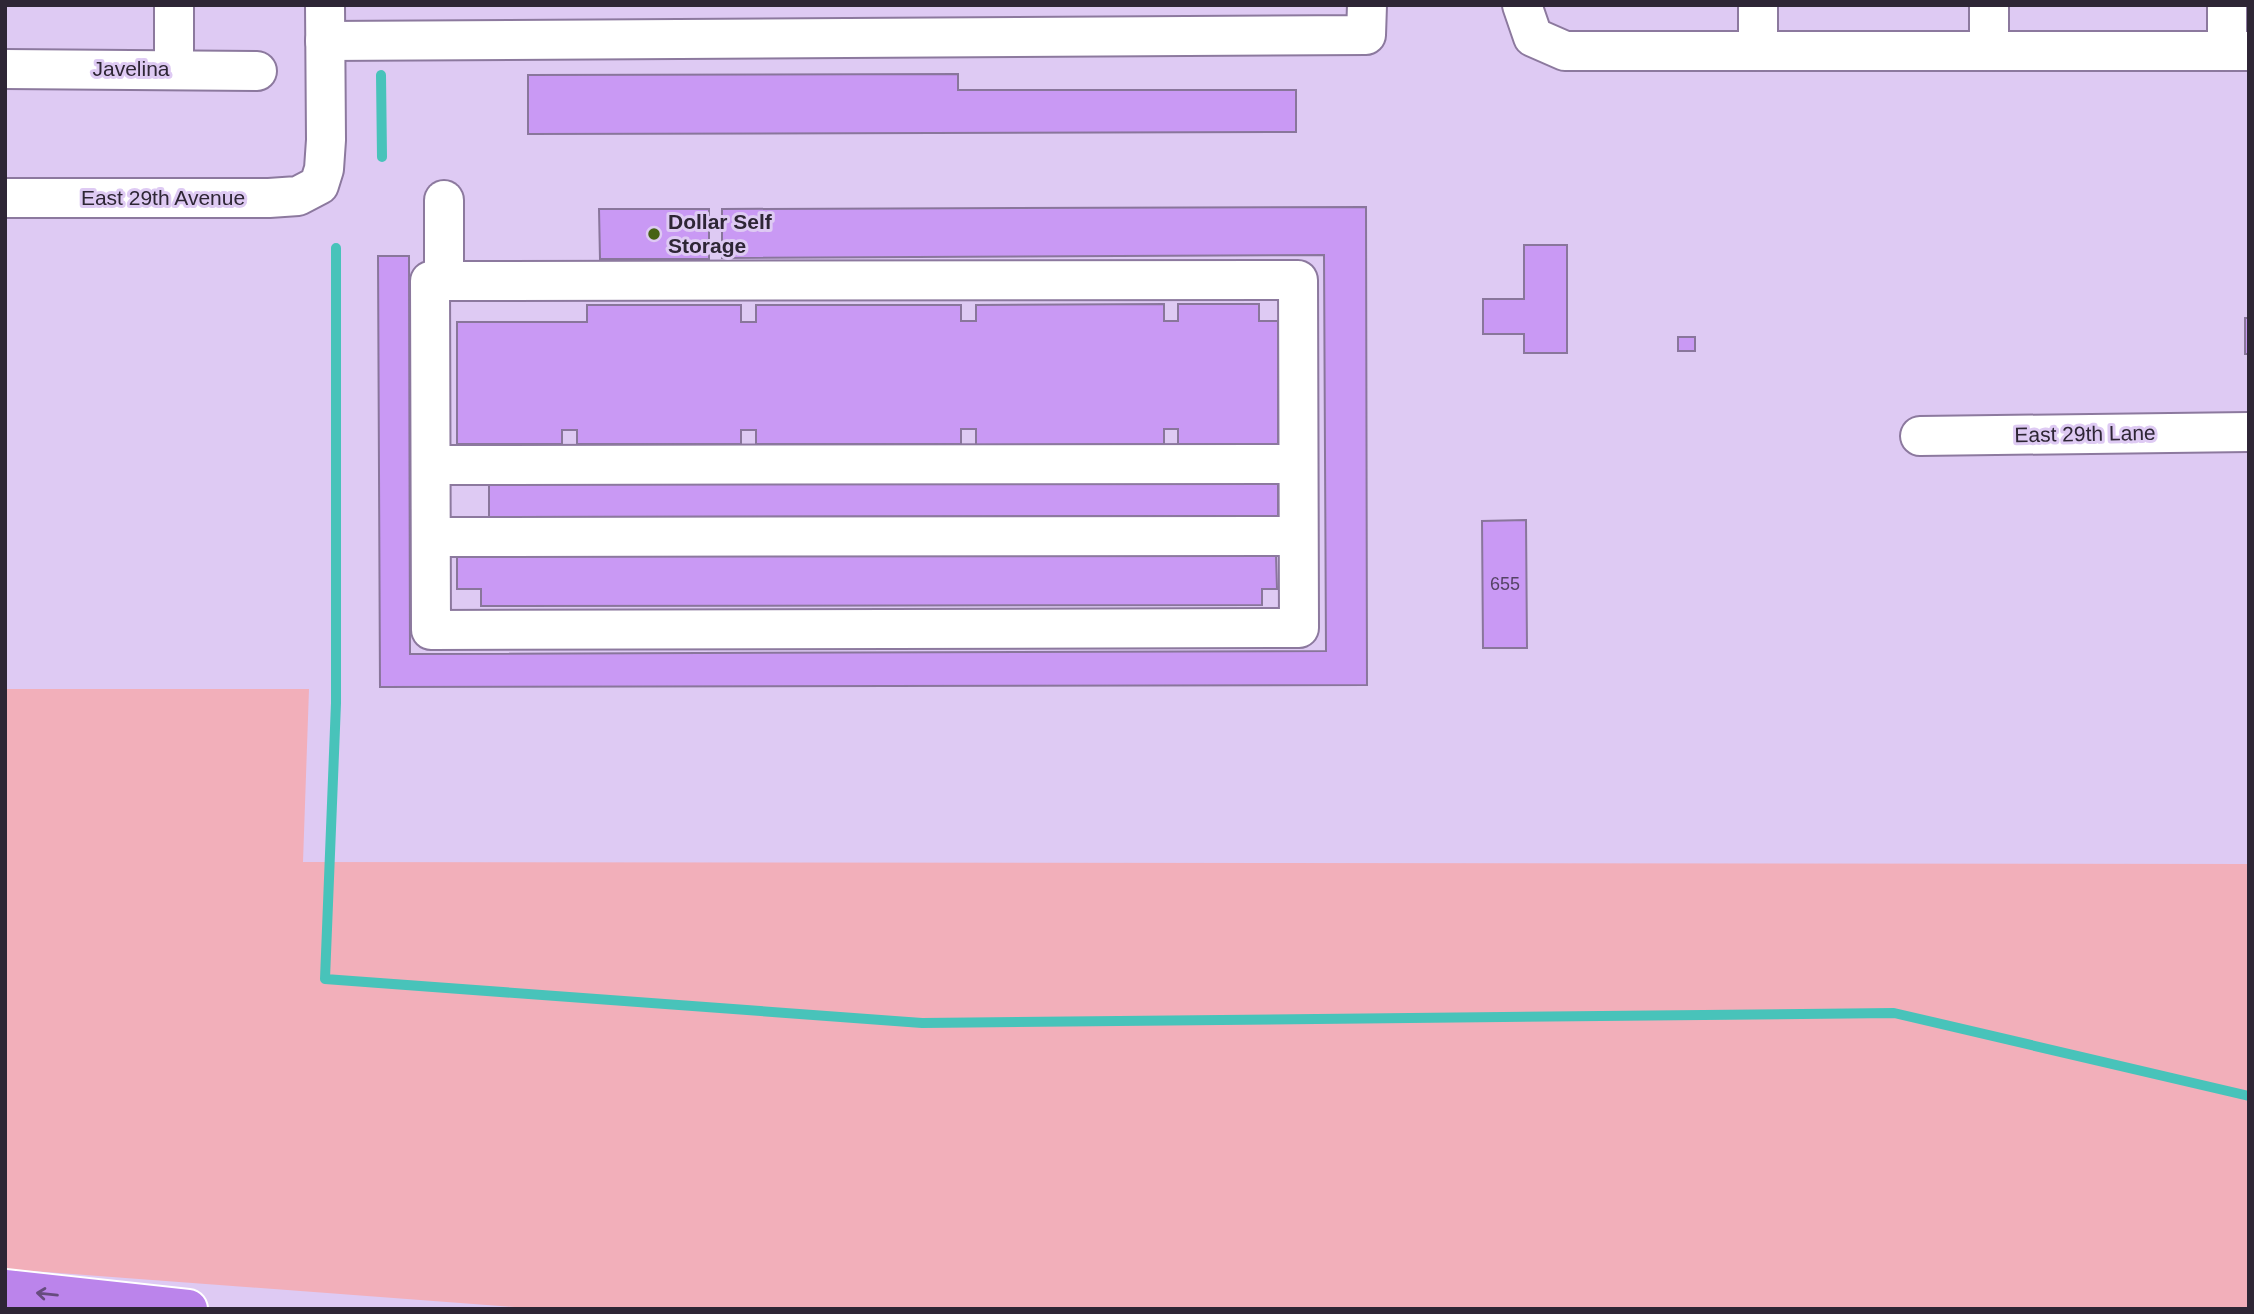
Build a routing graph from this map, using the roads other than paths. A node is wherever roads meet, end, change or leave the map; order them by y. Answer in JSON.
{"nodes":[{"id":1,"x":174,"y":5,"type":"edge"},
{"id":2,"x":1367,"y":5,"type":"edge"},
{"id":3,"x":1522,"y":5,"type":"edge"},
{"id":4,"x":1758,"y":5,"type":"edge"},
{"id":5,"x":1989,"y":5,"type":"edge"},
{"id":6,"x":2227,"y":5,"type":"edge"},
{"id":7,"x":325,"y":23,"type":"edge"},
{"id":8,"x":1758,"y":51,"type":"junction"},
{"id":9,"x":1989,"y":51,"type":"junction"},
{"id":10,"x":2238,"y":51,"type":"edge"},
{"id":11,"x":5,"y":69,"type":"edge"},
{"id":12,"x":174,"y":69,"type":"junction"},
{"id":13,"x":257,"y":71,"type":"dead end"},
{"id":14,"x":5,"y":198,"type":"edge"},
{"id":15,"x":444,"y":200,"type":"dead end"},
{"id":16,"x":444,"y":281,"type":"junction"},
{"id":17,"x":2249,"y":432,"type":"edge"},
{"id":18,"x":1920,"y":436,"type":"dead end"},
{"id":19,"x":1298,"y":464,"type":"junction"},
{"id":20,"x":431,"y":465,"type":"junction"},
{"id":21,"x":1298,"y":536,"type":"junction"},
{"id":22,"x":431,"y":537,"type":"junction"},
{"id":23,"x":5,"y":1289,"type":"edge"},
{"id":24,"x":188,"y":1309,"type":"edge"}],
"edges":[{"from":1,"to":12,"type":"street"},
{"from":2,"to":7,"type":"street"},
{"from":3,"to":8,"type":"street"},
{"from":4,"to":8,"type":"street"},
{"from":5,"to":9,"type":"street"},
{"from":6,"to":10,"type":"street"},
{"from":7,"to":14,"type":"street","name":"East 29th Avenue"},
{"from":8,"to":9,"type":"street"},
{"from":9,"to":10,"type":"street"},
{"from":11,"to":12,"type":"street","name":"Javelina"},
{"from":12,"to":13,"type":"street","name":"Javelina"},
{"from":15,"to":16,"type":"street"},
{"from":16,"to":19,"type":"street"},
{"from":16,"to":20,"type":"street"},
{"from":17,"to":18,"type":"street","name":"East 29th Lane"},
{"from":19,"to":20,"type":"street"},
{"from":19,"to":21,"type":"street"},
{"from":20,"to":22,"type":"street"},
{"from":21,"to":22,"type":"street"},
{"from":21,"to":22,"type":"street"},
{"from":24,"to":23,"type":"highway","one_way":true}]}
